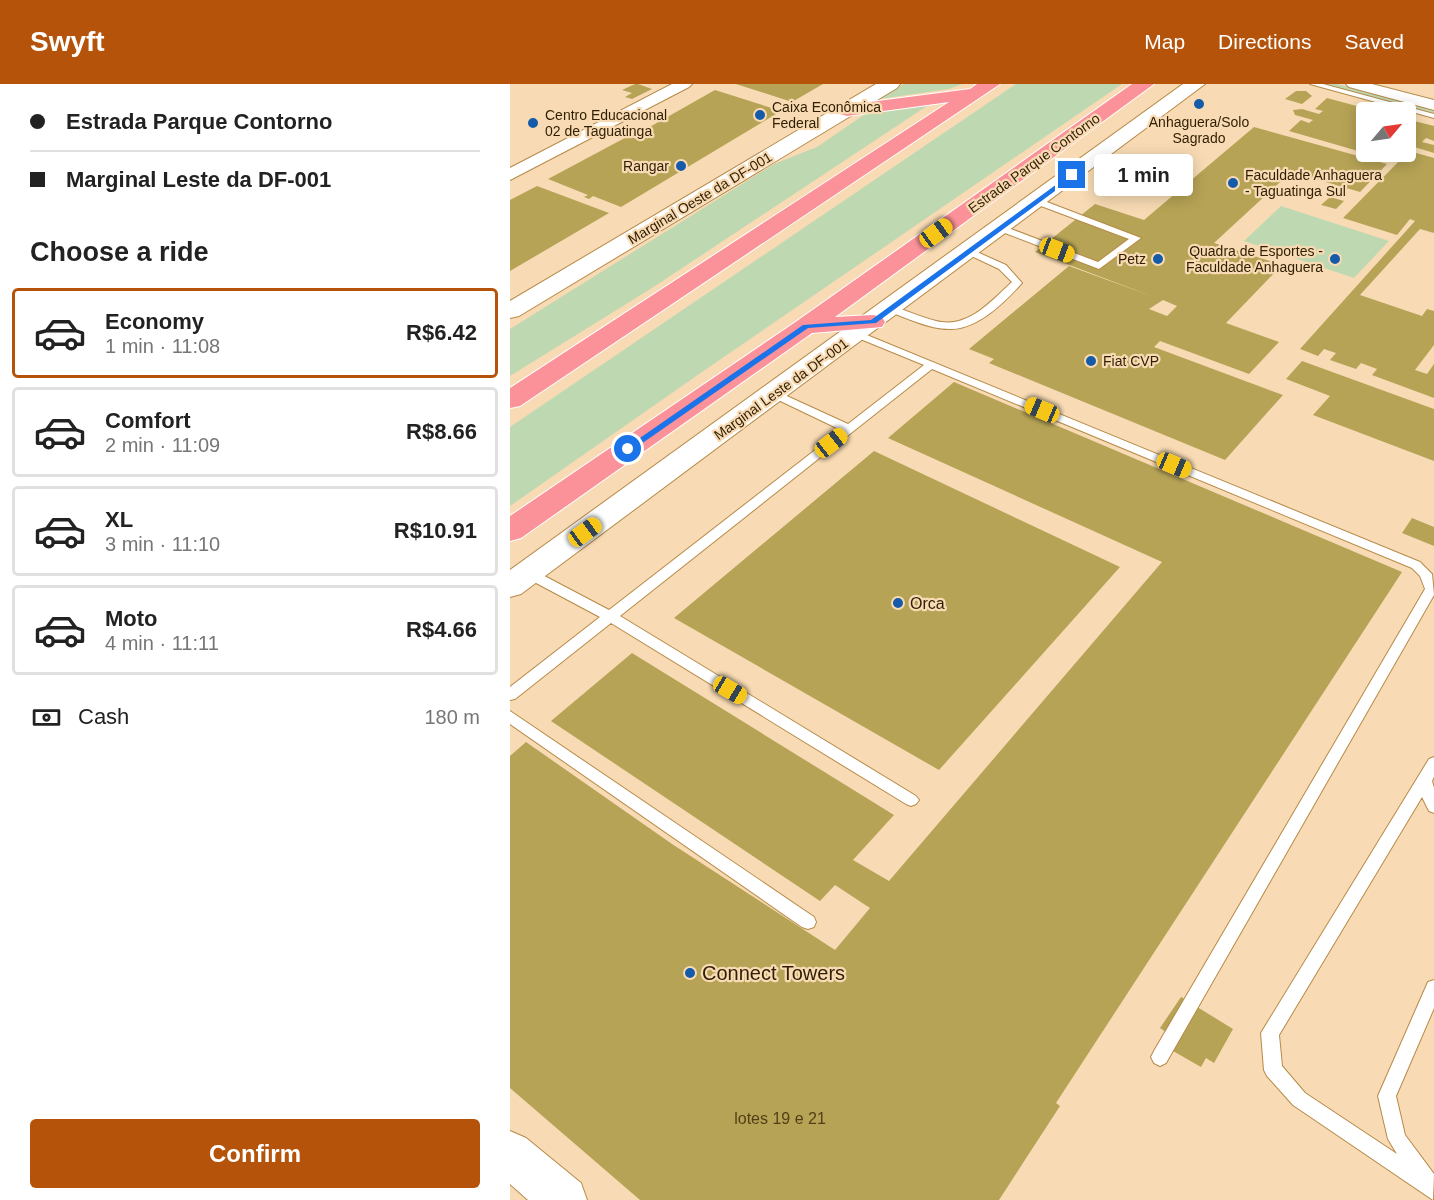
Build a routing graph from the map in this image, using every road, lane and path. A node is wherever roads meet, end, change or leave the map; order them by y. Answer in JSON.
{"nodes":[{"id":1,"x":684,"y":84,"type":"edge"},
{"id":2,"x":890,"y":84,"type":"edge"},
{"id":3,"x":1144,"y":84,"type":"edge"},
{"id":4,"x":1195,"y":84,"type":"edge"},
{"id":5,"x":1314,"y":84,"type":"edge"},
{"id":6,"x":1354,"y":84,"type":"edge"},
{"id":7,"x":984,"y":88,"type":"edge"},
{"id":8,"x":1404,"y":90,"type":"edge"},
{"id":9,"x":1434,"y":96,"type":"edge"},
{"id":10,"x":1434,"y":105,"type":"edge"},
{"id":11,"x":847,"y":110,"type":"junction"},
{"id":12,"x":1434,"y":116,"type":"edge"},
{"id":13,"x":510,"y":175,"type":"edge"},
{"id":14,"x":1036,"y":201,"type":"junction"},
{"id":15,"x":1000,"y":228,"type":"junction"},
{"id":16,"x":969,"y":251,"type":"junction"},
{"id":17,"x":510,"y":311,"type":"edge"},
{"id":18,"x":874,"y":321,"type":"junction"},
{"id":19,"x":806,"y":326,"type":"junction"},
{"id":20,"x":932,"y":364,"type":"junction"},
{"id":21,"x":774,"y":394,"type":"junction"},
{"id":22,"x":510,"y":400,"type":"edge"},
{"id":23,"x":849,"y":429,"type":"junction"},
{"id":24,"x":510,"y":531,"type":"edge"},
{"id":25,"x":519,"y":580,"type":"edge"},
{"id":26,"x":609,"y":616,"type":"junction"},
{"id":27,"x":510,"y":695,"type":"edge"},
{"id":28,"x":510,"y":717,"type":"edge"},
{"id":29,"x":1434,"y":763,"type":"edge"},
{"id":30,"x":1424,"y":781,"type":"junction"},
{"id":31,"x":911,"y":800,"type":"dead end"},
{"id":32,"x":1434,"y":807,"type":"edge"},
{"id":33,"x":808,"y":922,"type":"dead end"},
{"id":34,"x":1434,"y":988,"type":"edge"},
{"id":35,"x":1160,"y":1057,"type":"dead end"},
{"id":36,"x":510,"y":1154,"type":"edge"},
{"id":37,"x":1434,"y":1190,"type":"edge"},
{"id":38,"x":564,"y":1200,"type":"edge"}],
"edges":[{"from":1,"to":13,"type":"street"},
{"from":2,"to":11,"type":"main road","name":"Marginal Oeste da DF-001"},
{"from":3,"to":19,"type":"highway","name":"Estrada Parque Contorno"},
{"from":4,"to":14,"type":"main road","name":"Marginal Leste da DF-001"},
{"from":5,"to":12,"type":"lane"},
{"from":6,"to":8,"type":"street"},
{"from":7,"to":11,"type":"highway"},
{"from":7,"to":22,"type":"highway"},
{"from":8,"to":9,"type":"street"},
{"from":8,"to":10,"type":"street"},
{"from":11,"to":17,"type":"main road","name":"Marginal Oeste da DF-001"},
{"from":14,"to":15,"type":"main road","name":"Marginal Leste da DF-001"},
{"from":14,"to":15,"type":"lane"},
{"from":15,"to":16,"type":"main road","name":"Marginal Leste da DF-001"},
{"from":16,"to":18,"type":"main road","name":"Marginal Leste da DF-001"},
{"from":16,"to":18,"type":"lane"},
{"from":18,"to":19,"type":"highway"},
{"from":18,"to":20,"type":"lane"},
{"from":18,"to":21,"type":"main road","name":"Marginal Leste da DF-001"},
{"from":19,"to":24,"type":"highway","name":"Estrada Parque Contorno"},
{"from":20,"to":23,"type":"lane"},
{"from":20,"to":35,"type":"lane"},
{"from":21,"to":23,"type":"lane"},
{"from":21,"to":25,"type":"main road","name":"Marginal Leste da DF-001"},
{"from":23,"to":26,"type":"lane"},
{"from":25,"to":26,"type":"lane"},
{"from":26,"to":27,"type":"lane"},
{"from":26,"to":31,"type":"lane"},
{"from":28,"to":33,"type":"lane"},
{"from":29,"to":30,"type":"lane"},
{"from":30,"to":32,"type":"lane"},
{"from":30,"to":37,"type":"lane"},
{"from":34,"to":37,"type":"lane"},
{"from":36,"to":38,"type":"main road"}]}
